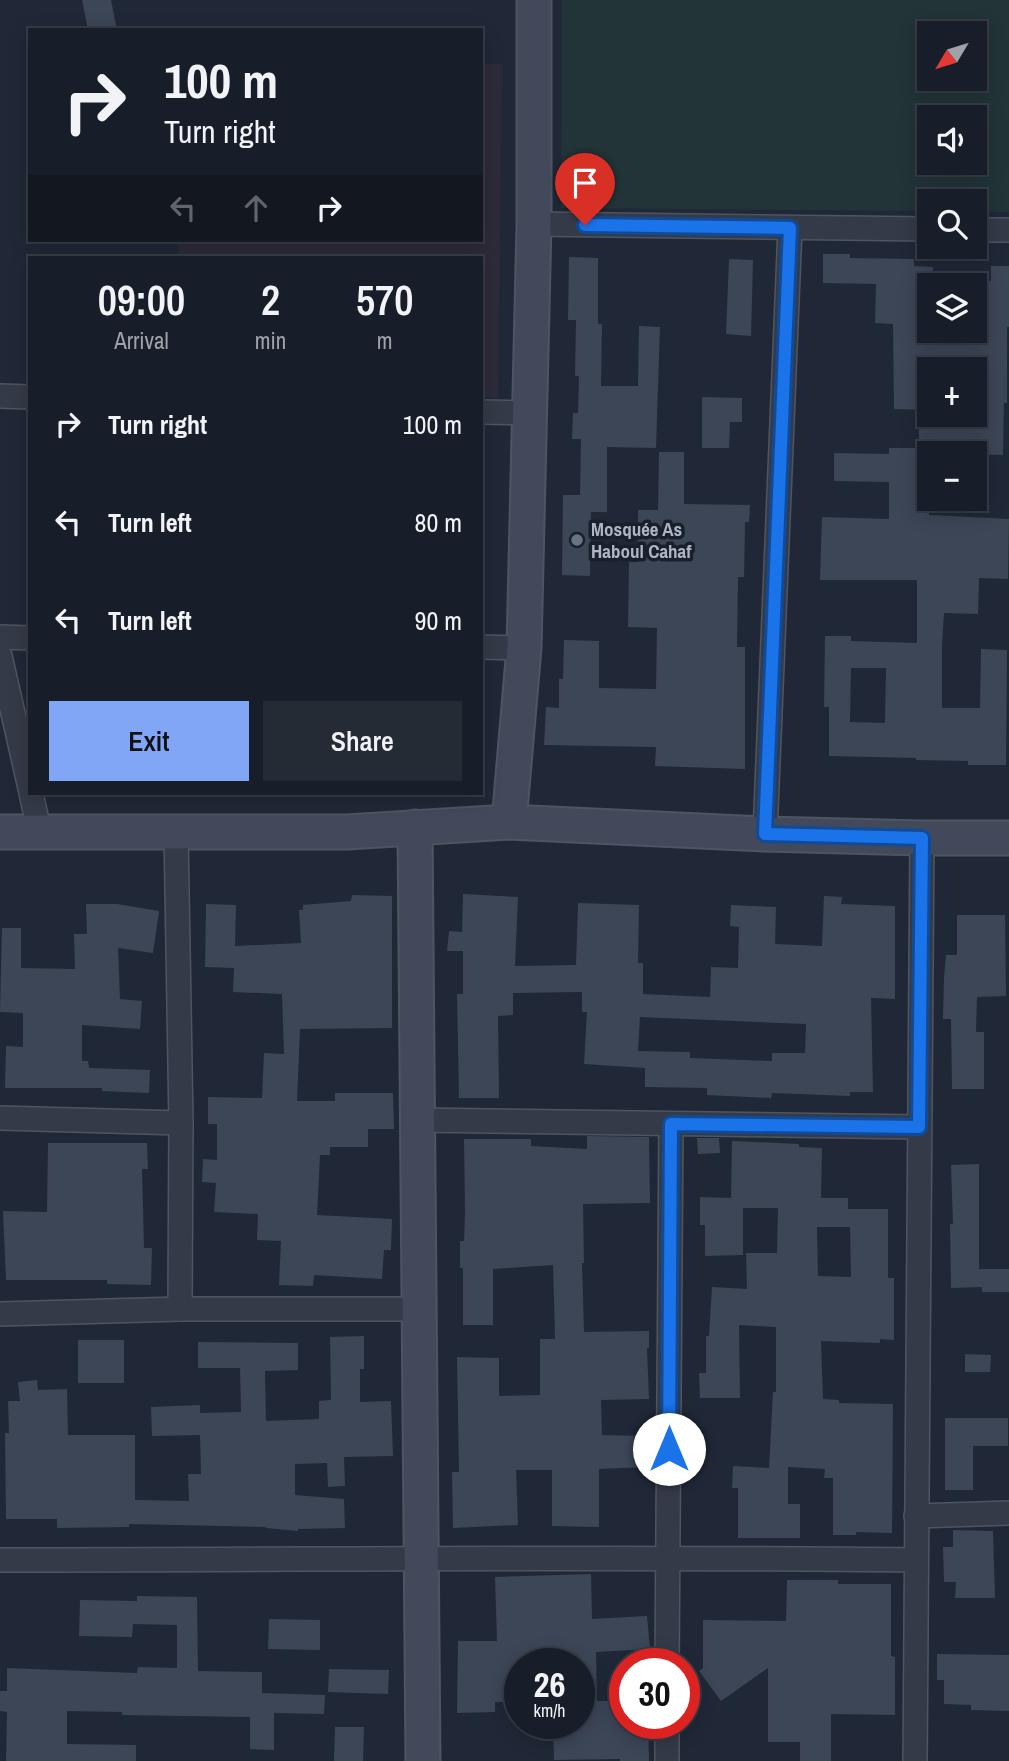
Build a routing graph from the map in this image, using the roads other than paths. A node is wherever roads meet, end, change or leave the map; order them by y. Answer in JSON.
{"nodes":[{"id":1,"x":534,"y":0,"type":"edge"},
{"id":2,"x":534,"y":224,"type":"junction"},
{"id":3,"x":790,"y":228,"type":"junction"},
{"id":4,"x":917,"y":229,"type":"edge"},
{"id":5,"x":987,"y":230,"type":"edge"},
{"id":6,"x":1009,"y":230,"type":"edge"},
{"id":7,"x":0,"y":396,"type":"edge"},
{"id":8,"x":28,"y":397,"type":"edge"},
{"id":9,"x":483,"y":412,"type":"edge"},
{"id":10,"x":529,"y":413,"type":"junction"},
{"id":11,"x":0,"y":637,"type":"edge"},
{"id":12,"x":28,"y":638,"type":"edge"},
{"id":13,"x":483,"y":647,"type":"edge"},
{"id":14,"x":524,"y":648,"type":"junction"},
{"id":15,"x":0,"y":656,"type":"edge"},
{"id":16,"x":28,"y":782,"type":"edge"},
{"id":17,"x":31,"y":795,"type":"edge"},
{"id":18,"x":509,"y":822,"type":"junction"},
{"id":19,"x":415,"y":827,"type":"junction"},
{"id":20,"x":39,"y":830,"type":"junction"},
{"id":21,"x":176,"y":831,"type":"junction"},
{"id":22,"x":0,"y":832,"type":"edge"},
{"id":23,"x":765,"y":834,"type":"junction"},
{"id":24,"x":922,"y":838,"type":"junction"},
{"id":25,"x":1009,"y":838,"type":"edge"},
{"id":26,"x":0,"y":1118,"type":"edge"},
{"id":27,"x":417,"y":1120,"type":"junction"},
{"id":28,"x":181,"y":1123,"type":"junction"},
{"id":29,"x":671,"y":1124,"type":"junction"},
{"id":30,"x":919,"y":1127,"type":"junction"},
{"id":31,"x":180,"y":1309,"type":"junction"},
{"id":32,"x":419,"y":1309,"type":"junction"},
{"id":33,"x":0,"y":1314,"type":"edge"},
{"id":34,"x":1009,"y":1513,"type":"edge"},
{"id":35,"x":916,"y":1516,"type":"junction"},
{"id":36,"x":668,"y":1557,"type":"junction"},
{"id":37,"x":0,"y":1560,"type":"edge"},
{"id":38,"x":421,"y":1560,"type":"junction"},
{"id":39,"x":916,"y":1560,"type":"junction"},
{"id":40,"x":667,"y":1648,"type":"edge"},
{"id":41,"x":667,"y":1739,"type":"edge"},
{"id":42,"x":423,"y":1761,"type":"edge"},
{"id":43,"x":667,"y":1761,"type":"edge"},
{"id":44,"x":915,"y":1761,"type":"edge"}],
"edges":[{"from":1,"to":2,"type":"street"},
{"from":2,"to":3,"type":"street"},
{"from":2,"to":10,"type":"street"},
{"from":3,"to":4,"type":"street"},
{"from":3,"to":23,"type":"street"},
{"from":5,"to":6,"type":"street"},
{"from":7,"to":8,"type":"street"},
{"from":9,"to":10,"type":"street"},
{"from":10,"to":14,"type":"street"},
{"from":11,"to":12,"type":"street"},
{"from":13,"to":14,"type":"street"},
{"from":14,"to":18,"type":"street"},
{"from":15,"to":16,"type":"street"},
{"from":17,"to":20,"type":"street"},
{"from":18,"to":19,"type":"street"},
{"from":18,"to":23,"type":"street"},
{"from":19,"to":21,"type":"street"},
{"from":19,"to":27,"type":"street"},
{"from":20,"to":21,"type":"street"},
{"from":20,"to":22,"type":"street"},
{"from":21,"to":28,"type":"street"},
{"from":23,"to":24,"type":"street"},
{"from":24,"to":25,"type":"street"},
{"from":24,"to":30,"type":"street"},
{"from":26,"to":28,"type":"street"},
{"from":27,"to":29,"type":"street"},
{"from":27,"to":32,"type":"street"},
{"from":28,"to":31,"type":"street"},
{"from":29,"to":30,"type":"street"},
{"from":29,"to":36,"type":"street"},
{"from":30,"to":35,"type":"street"},
{"from":31,"to":32,"type":"street"},
{"from":31,"to":33,"type":"street"},
{"from":32,"to":38,"type":"street"},
{"from":34,"to":35,"type":"street"},
{"from":35,"to":39,"type":"street"},
{"from":36,"to":38,"type":"street"},
{"from":36,"to":39,"type":"street"},
{"from":36,"to":40,"type":"street"},
{"from":37,"to":38,"type":"street"},
{"from":38,"to":42,"type":"street"},
{"from":39,"to":44,"type":"street"},
{"from":41,"to":43,"type":"street"}]}
